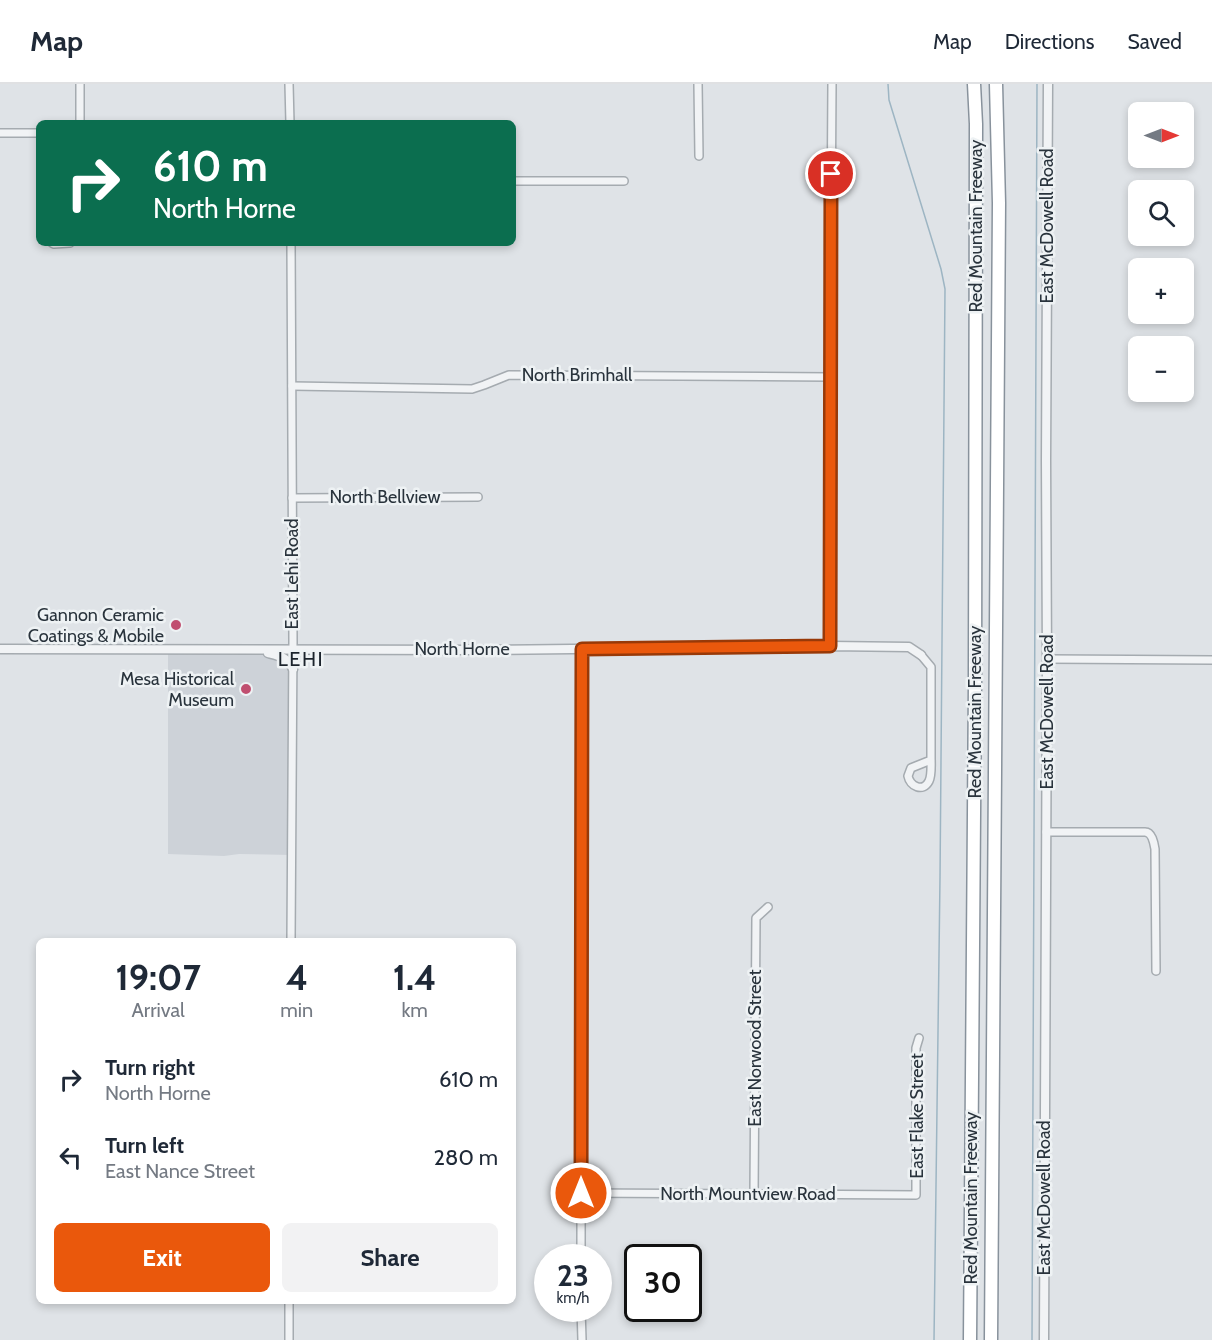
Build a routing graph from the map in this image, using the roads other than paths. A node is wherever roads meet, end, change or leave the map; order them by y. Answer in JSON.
{"nodes":[{"id":1,"x":81,"y":84,"type":"edge"},
{"id":2,"x":290,"y":84,"type":"edge"},
{"id":3,"x":698,"y":84,"type":"edge"},
{"id":4,"x":832,"y":84,"type":"edge"},
{"id":5,"x":974,"y":84,"type":"edge"},
{"id":6,"x":996,"y":84,"type":"edge"},
{"id":7,"x":1048,"y":84,"type":"edge"},
{"id":8,"x":80,"y":120,"type":"edge"},
{"id":9,"x":290,"y":120,"type":"edge"},
{"id":10,"x":0,"y":133,"type":"edge"},
{"id":11,"x":36,"y":133,"type":"edge"},
{"id":12,"x":699,"y":156,"type":"dead end"},
{"id":13,"x":516,"y":181,"type":"edge"},
{"id":14,"x":624,"y":181,"type":"dead end"},
{"id":15,"x":291,"y":246,"type":"edge"},
{"id":16,"x":830,"y":377,"type":"junction"},
{"id":17,"x":292,"y":386,"type":"junction"},
{"id":18,"x":478,"y":497,"type":"dead end"},
{"id":19,"x":292,"y":498,"type":"junction"},
{"id":20,"x":830,"y":646,"type":"junction"},
{"id":21,"x":0,"y":649,"type":"edge"},
{"id":22,"x":247,"y":649,"type":"junction"},
{"id":23,"x":293,"y":649,"type":"junction"},
{"id":24,"x":582,"y":649,"type":"junction"},
{"id":25,"x":921,"y":655,"type":"joint"},
{"id":26,"x":1047,"y":659,"type":"junction"},
{"id":27,"x":1212,"y":660,"type":"edge"},
{"id":28,"x":293,"y":669,"type":"junction"},
{"id":29,"x":931,"y":760,"type":"dead end"},
{"id":30,"x":1047,"y":832,"type":"junction"},
{"id":31,"x":768,"y":907,"type":"dead end"},
{"id":32,"x":291,"y":938,"type":"edge"},
{"id":33,"x":1156,"y":971,"type":"dead end"},
{"id":34,"x":919,"y":1038,"type":"dead end"},
{"id":35,"x":581,"y":1193,"type":"junction"},
{"id":36,"x":754,"y":1194,"type":"junction"},
{"id":37,"x":916,"y":1195,"type":"joint"},
{"id":38,"x":581,"y":1244,"type":"edge"},
{"id":39,"x":289,"y":1304,"type":"edge"},
{"id":40,"x":581,"y":1322,"type":"edge"},
{"id":41,"x":289,"y":1340,"type":"edge"},
{"id":42,"x":582,"y":1340,"type":"edge"},
{"id":43,"x":970,"y":1340,"type":"edge"},
{"id":44,"x":991,"y":1340,"type":"edge"},
{"id":45,"x":1044,"y":1340,"type":"edge"}],
"edges":[{"from":1,"to":8,"type":"street"},
{"from":2,"to":9,"type":"street"},
{"from":3,"to":12,"type":"street"},
{"from":4,"to":16,"type":"street"},
{"from":5,"to":43,"type":"highway","name":"Red Mountain Freeway"},
{"from":6,"to":44,"type":"highway","name":"Red Mountain Freeway"},
{"from":7,"to":26,"type":"street","name":"East McDowell Road"},
{"from":10,"to":11,"type":"street"},
{"from":13,"to":14,"type":"street"},
{"from":15,"to":17,"type":"street","name":"East Lehi Road"},
{"from":16,"to":17,"type":"street","name":"North Brimhall"},
{"from":16,"to":20,"type":"street"},
{"from":17,"to":19,"type":"street","name":"East Lehi Road"},
{"from":18,"to":19,"type":"street","name":"North Bellview"},
{"from":19,"to":23,"type":"street","name":"East Lehi Road"},
{"from":20,"to":24,"type":"street","name":"North Horne"},
{"from":20,"to":25,"type":"street","name":"North Horne"},
{"from":21,"to":22,"type":"street","name":"North Horne"},
{"from":22,"to":23,"type":"street","name":"North Horne"},
{"from":22,"to":28,"type":"street"},
{"from":23,"to":24,"type":"street","name":"North Horne"},
{"from":23,"to":28,"type":"street","name":"East Lehi Road"},
{"from":24,"to":35,"type":"street"},
{"from":25,"to":29,"type":"street"},
{"from":26,"to":27,"type":"street"},
{"from":26,"to":30,"type":"street","name":"East McDowell Road"},
{"from":28,"to":32,"type":"street","name":"East Lehi Road"},
{"from":30,"to":33,"type":"street"},
{"from":30,"to":45,"type":"street","name":"East McDowell Road"},
{"from":31,"to":36,"type":"street","name":"East Norwood Street"},
{"from":34,"to":37,"type":"street","name":"East Flake Street"},
{"from":35,"to":36,"type":"street","name":"North Mountview Road"},
{"from":35,"to":38,"type":"street"},
{"from":36,"to":37,"type":"street","name":"North Mountview Road"},
{"from":39,"to":41,"type":"street"},
{"from":40,"to":42,"type":"street"}]}
